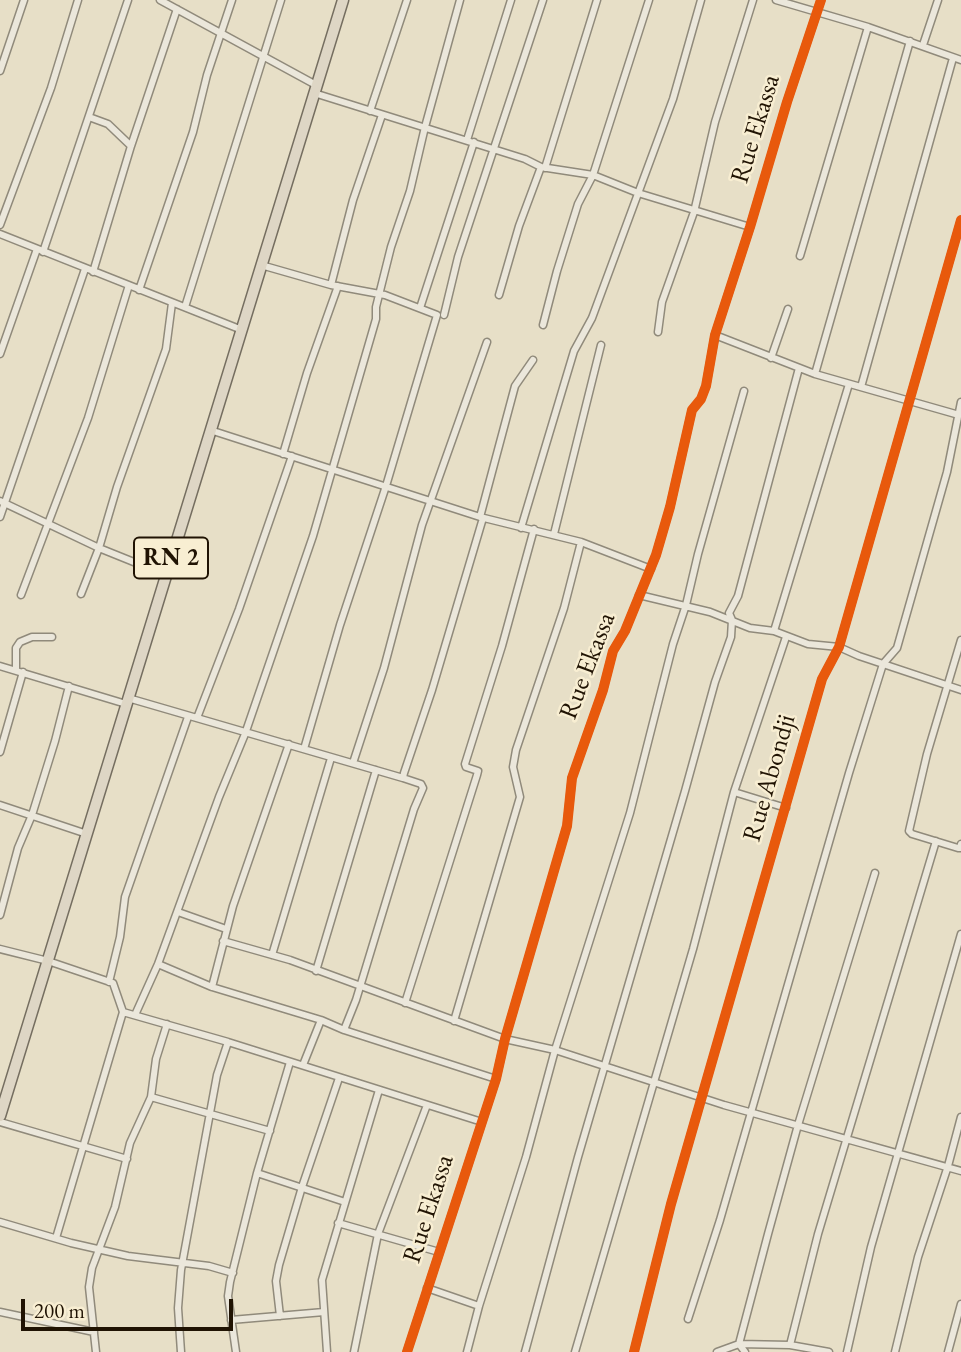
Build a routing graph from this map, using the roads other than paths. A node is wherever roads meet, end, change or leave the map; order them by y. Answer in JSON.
{"nodes":[{"id":1,"x":24,"y":0,"type":"edge"},
{"id":2,"x":78,"y":0,"type":"edge"},
{"id":3,"x":128,"y":0,"type":"edge"},
{"id":4,"x":160,"y":0,"type":"edge"},
{"id":5,"x":232,"y":0,"type":"edge"},
{"id":6,"x":281,"y":0,"type":"edge"},
{"id":7,"x":343,"y":0,"type":"edge"},
{"id":8,"x":407,"y":0,"type":"edge"},
{"id":9,"x":460,"y":0,"type":"edge"},
{"id":10,"x":511,"y":0,"type":"edge"},
{"id":11,"x":543,"y":0,"type":"edge"},
{"id":12,"x":597,"y":0,"type":"edge"},
{"id":13,"x":649,"y":0,"type":"edge"},
{"id":14,"x":701,"y":0,"type":"edge"},
{"id":15,"x":753,"y":0,"type":"edge"},
{"id":16,"x":776,"y":0,"type":"edge"},
{"id":17,"x":821,"y":0,"type":"edge"},
{"id":18,"x":938,"y":0,"type":"edge"},
{"id":19,"x":175,"y":5,"type":"edge"},
{"id":20,"x":817,"y":12,"type":"junction"},
{"id":21,"x":868,"y":27,"type":"junction"},
{"id":22,"x":222,"y":34,"type":"junction"},
{"id":23,"x":910,"y":41,"type":"junction"},
{"id":24,"x":923,"y":45,"type":"junction"},
{"id":25,"x":264,"y":58,"type":"junction"},
{"id":26,"x":957,"y":59,"type":"edge"},
{"id":27,"x":0,"y":71,"type":"edge"},
{"id":28,"x":315,"y":89,"type":"junction"},
{"id":29,"x":370,"y":111,"type":"junction"},
{"id":30,"x":382,"y":115,"type":"junction"},
{"id":31,"x":89,"y":117,"type":"junction"},
{"id":32,"x":425,"y":127,"type":"junction"},
{"id":33,"x":470,"y":141,"type":"junction"},
{"id":34,"x":131,"y":146,"type":"junction"},
{"id":35,"x":493,"y":150,"type":"junction"},
{"id":36,"x":543,"y":168,"type":"junction"},
{"id":37,"x":593,"y":175,"type":"junction"},
{"id":38,"x":638,"y":193,"type":"junction"},
{"id":39,"x":694,"y":212,"type":"junction"},
{"id":40,"x":961,"y":220,"type":"edge"},
{"id":41,"x":0,"y":225,"type":"edge"},
{"id":42,"x":750,"y":227,"type":"junction"},
{"id":43,"x":0,"y":234,"type":"edge"},
{"id":44,"x":40,"y":250,"type":"junction"},
{"id":45,"x":800,"y":256,"type":"dead end"},
{"id":46,"x":261,"y":265,"type":"junction"},
{"id":47,"x":89,"y":271,"type":"junction"},
{"id":48,"x":130,"y":285,"type":"junction"},
{"id":49,"x":335,"y":285,"type":"junction"},
{"id":50,"x":139,"y":290,"type":"junction"},
{"id":51,"x":380,"y":295,"type":"junction"},
{"id":52,"x":499,"y":295,"type":"dead end"},
{"id":53,"x":172,"y":303,"type":"junction"},
{"id":54,"x":185,"y":307,"type":"junction"},
{"id":55,"x":420,"y":308,"type":"junction"},
{"id":56,"x":788,"y":309,"type":"dead end"},
{"id":57,"x":444,"y":315,"type":"dead end"},
{"id":58,"x":543,"y":325,"type":"dead end"},
{"id":59,"x":242,"y":330,"type":"junction"},
{"id":60,"x":657,"y":332,"type":"dead end"},
{"id":61,"x":715,"y":335,"type":"junction"},
{"id":62,"x":487,"y":342,"type":"dead end"},
{"id":63,"x":601,"y":345,"type":"dead end"},
{"id":64,"x":0,"y":354,"type":"edge"},
{"id":65,"x":771,"y":358,"type":"junction"},
{"id":66,"x":533,"y":360,"type":"dead end"},
{"id":67,"x":800,"y":368,"type":"junction"},
{"id":68,"x":816,"y":374,"type":"junction"},
{"id":69,"x":849,"y":384,"type":"junction"},
{"id":70,"x":861,"y":387,"type":"junction"},
{"id":71,"x":744,"y":391,"type":"dead end"},
{"id":72,"x":909,"y":400,"type":"junction"},
{"id":73,"x":961,"y":402,"type":"edge"},
{"id":74,"x":959,"y":415,"type":"edge"},
{"id":75,"x":210,"y":430,"type":"junction"},
{"id":76,"x":283,"y":454,"type":"junction"},
{"id":77,"x":292,"y":456,"type":"junction"},
{"id":78,"x":331,"y":468,"type":"junction"},
{"id":79,"x":386,"y":486,"type":"junction"},
{"id":80,"x":429,"y":501,"type":"junction"},
{"id":81,"x":2,"y":502,"type":"edge"},
{"id":82,"x":0,"y":517,"type":"edge"},
{"id":83,"x":482,"y":518,"type":"junction"},
{"id":84,"x":49,"y":523,"type":"junction"},
{"id":85,"x":521,"y":528,"type":"junction"},
{"id":86,"x":534,"y":529,"type":"junction"},
{"id":87,"x":554,"y":534,"type":"junction"},
{"id":88,"x":581,"y":542,"type":"junction"},
{"id":89,"x":99,"y":548,"type":"junction"},
{"id":90,"x":651,"y":569,"type":"junction"},
{"id":91,"x":166,"y":575,"type":"junction"},
{"id":92,"x":81,"y":594,"type":"dead end"},
{"id":93,"x":21,"y":595,"type":"dead end"},
{"id":94,"x":639,"y":595,"type":"junction"},
{"id":95,"x":686,"y":605,"type":"junction"},
{"id":96,"x":732,"y":620,"type":"junction"},
{"id":97,"x":774,"y":631,"type":"junction"},
{"id":98,"x":786,"y":636,"type":"junction"},
{"id":99,"x":52,"y":637,"type":"dead end"},
{"id":100,"x":961,"y":640,"type":"edge"},
{"id":101,"x":839,"y":647,"type":"junction"},
{"id":102,"x":883,"y":664,"type":"junction"},
{"id":103,"x":0,"y":666,"type":"edge"},
{"id":104,"x":19,"y":671,"type":"junction"},
{"id":105,"x":69,"y":686,"type":"junction"},
{"id":106,"x":948,"y":687,"type":"junction"},
{"id":107,"x":961,"y":690,"type":"edge"},
{"id":108,"x":127,"y":701,"type":"junction"},
{"id":109,"x":188,"y":717,"type":"junction"},
{"id":110,"x":197,"y":718,"type":"junction"},
{"id":111,"x":245,"y":734,"type":"junction"},
{"id":112,"x":289,"y":744,"type":"junction"},
{"id":113,"x":304,"y":749,"type":"junction"},
{"id":114,"x":0,"y":751,"type":"edge"},
{"id":115,"x":331,"y":758,"type":"junction"},
{"id":116,"x":353,"y":763,"type":"junction"},
{"id":117,"x":376,"y":770,"type":"junction"},
{"id":118,"x":404,"y":778,"type":"junction"},
{"id":119,"x":734,"y":792,"type":"junction"},
{"id":120,"x":0,"y":805,"type":"edge"},
{"id":121,"x":786,"y":808,"type":"junction"},
{"id":122,"x":32,"y":815,"type":"junction"},
{"id":123,"x":87,"y":834,"type":"junction"},
{"id":124,"x":936,"y":841,"type":"junction"},
{"id":125,"x":961,"y":844,"type":"edge"},
{"id":126,"x":875,"y":873,"type":"dead end"},
{"id":127,"x":178,"y":912,"type":"junction"},
{"id":128,"x":0,"y":915,"type":"edge"},
{"id":129,"x":226,"y":929,"type":"junction"},
{"id":130,"x":961,"y":934,"type":"edge"},
{"id":131,"x":223,"y":941,"type":"junction"},
{"id":132,"x":0,"y":949,"type":"edge"},
{"id":133,"x":272,"y":955,"type":"junction"},
{"id":134,"x":48,"y":961,"type":"junction"},
{"id":135,"x":158,"y":964,"type":"junction"},
{"id":136,"x":316,"y":971,"type":"junction"},
{"id":137,"x":109,"y":982,"type":"junction"},
{"id":138,"x":359,"y":985,"type":"junction"},
{"id":139,"x":212,"y":987,"type":"junction"},
{"id":140,"x":405,"y":1003,"type":"junction"},
{"id":141,"x":123,"y":1012,"type":"junction"},
{"id":142,"x":135,"y":1014,"type":"junction"},
{"id":143,"x":321,"y":1020,"type":"junction"},
{"id":144,"x":454,"y":1021,"type":"junction"},
{"id":145,"x":167,"y":1024,"type":"junction"},
{"id":146,"x":344,"y":1030,"type":"junction"},
{"id":147,"x":505,"y":1039,"type":"junction"},
{"id":148,"x":228,"y":1042,"type":"junction"},
{"id":149,"x":555,"y":1050,"type":"junction"},
{"id":150,"x":290,"y":1062,"type":"junction"},
{"id":151,"x":303,"y":1065,"type":"junction"},
{"id":152,"x":604,"y":1066,"type":"junction"},
{"id":153,"x":339,"y":1078,"type":"junction"},
{"id":154,"x":496,"y":1079,"type":"junction"},
{"id":155,"x":653,"y":1082,"type":"junction"},
{"id":156,"x":379,"y":1090,"type":"junction"},
{"id":157,"x":151,"y":1097,"type":"junction"},
{"id":158,"x":702,"y":1097,"type":"junction"},
{"id":159,"x":427,"y":1105,"type":"junction"},
{"id":160,"x":750,"y":1111,"type":"junction"},
{"id":161,"x":210,"y":1113,"type":"junction"},
{"id":162,"x":0,"y":1116,"type":"edge"},
{"id":163,"x":961,"y":1117,"type":"edge"},
{"id":164,"x":0,"y":1122,"type":"edge"},
{"id":165,"x":482,"y":1122,"type":"junction"},
{"id":166,"x":798,"y":1125,"type":"junction"},
{"id":167,"x":270,"y":1131,"type":"junction"},
{"id":168,"x":849,"y":1138,"type":"junction"},
{"id":169,"x":83,"y":1147,"type":"junction"},
{"id":170,"x":898,"y":1154,"type":"junction"},
{"id":171,"x":127,"y":1159,"type":"junction"},
{"id":172,"x":948,"y":1166,"type":"junction"},
{"id":173,"x":961,"y":1171,"type":"edge"},
{"id":174,"x":257,"y":1173,"type":"junction"},
{"id":175,"x":302,"y":1187,"type":"junction"},
{"id":176,"x":345,"y":1202,"type":"junction"},
{"id":177,"x":0,"y":1223,"type":"edge"},
{"id":178,"x":338,"y":1223,"type":"junction"},
{"id":179,"x":378,"y":1234,"type":"junction"},
{"id":180,"x":56,"y":1238,"type":"junction"},
{"id":181,"x":98,"y":1249,"type":"junction"},
{"id":182,"x":439,"y":1252,"type":"junction"},
{"id":183,"x":183,"y":1263,"type":"junction"},
{"id":184,"x":233,"y":1273,"type":"junction"},
{"id":185,"x":427,"y":1288,"type":"junction"},
{"id":186,"x":961,"y":1304,"type":"edge"},
{"id":187,"x":479,"y":1306,"type":"junction"},
{"id":188,"x":0,"y":1312,"type":"edge"},
{"id":189,"x":324,"y":1312,"type":"junction"},
{"id":190,"x":280,"y":1316,"type":"junction"},
{"id":191,"x":688,"y":1319,"type":"dead end"},
{"id":192,"x":231,"y":1320,"type":"junction"},
{"id":193,"x":94,"y":1332,"type":"junction"},
{"id":194,"x":739,"y":1344,"type":"junction"},
{"id":195,"x":790,"y":1345,"type":"junction"},
{"id":196,"x":820,"y":1351,"type":"edge"},
{"id":197,"x":96,"y":1352,"type":"edge"},
{"id":198,"x":181,"y":1352,"type":"edge"},
{"id":199,"x":236,"y":1352,"type":"edge"},
{"id":200,"x":327,"y":1352,"type":"edge"},
{"id":201,"x":354,"y":1352,"type":"edge"},
{"id":202,"x":407,"y":1352,"type":"edge"},
{"id":203,"x":467,"y":1352,"type":"edge"},
{"id":204,"x":525,"y":1352,"type":"edge"},
{"id":205,"x":575,"y":1352,"type":"edge"},
{"id":206,"x":634,"y":1352,"type":"edge"},
{"id":207,"x":718,"y":1352,"type":"edge"},
{"id":208,"x":745,"y":1352,"type":"edge"},
{"id":209,"x":829,"y":1352,"type":"edge"},
{"id":210,"x":847,"y":1352,"type":"edge"},
{"id":211,"x":895,"y":1352,"type":"edge"},
{"id":212,"x":948,"y":1352,"type":"edge"}],
"edges":[{"from":1,"to":27,"type":"street"},
{"from":2,"to":41,"type":"street"},
{"from":3,"to":31,"type":"street"},
{"from":4,"to":19,"type":"street"},
{"from":5,"to":22,"type":"street"},
{"from":6,"to":25,"type":"street"},
{"from":7,"to":28,"type":"highway","number":"RN 2"},
{"from":8,"to":29,"type":"street"},
{"from":9,"to":32,"type":"street"},
{"from":10,"to":33,"type":"street"},
{"from":11,"to":35,"type":"street"},
{"from":12,"to":36,"type":"street"},
{"from":13,"to":37,"type":"street"},
{"from":14,"to":38,"type":"street"},
{"from":15,"to":39,"type":"street"},
{"from":16,"to":20,"type":"street"},
{"from":17,"to":20,"type":"street","name":"Rue Ekassa"},
{"from":18,"to":24,"type":"street"},
{"from":19,"to":22,"type":"street"},
{"from":19,"to":34,"type":"street"},
{"from":20,"to":21,"type":"street"},
{"from":20,"to":42,"type":"street","name":"Rue Ekassa"},
{"from":21,"to":23,"type":"street"},
{"from":21,"to":45,"type":"street"},
{"from":22,"to":25,"type":"street"},
{"from":22,"to":50,"type":"street"},
{"from":23,"to":24,"type":"street"},
{"from":23,"to":68,"type":"street"},
{"from":24,"to":26,"type":"street"},
{"from":25,"to":28,"type":"street"},
{"from":25,"to":54,"type":"street"},
{"from":26,"to":70,"type":"street"},
{"from":28,"to":29,"type":"street"},
{"from":28,"to":46,"type":"highway","number":"RN 2"},
{"from":29,"to":30,"type":"street"},
{"from":30,"to":32,"type":"street"},
{"from":30,"to":49,"type":"street"},
{"from":31,"to":34,"type":"street"},
{"from":31,"to":44,"type":"street"},
{"from":32,"to":33,"type":"street"},
{"from":32,"to":51,"type":"street"},
{"from":33,"to":35,"type":"street"},
{"from":33,"to":55,"type":"street"},
{"from":34,"to":47,"type":"street"},
{"from":35,"to":36,"type":"street"},
{"from":35,"to":57,"type":"street"},
{"from":36,"to":37,"type":"street"},
{"from":36,"to":52,"type":"street"},
{"from":37,"to":38,"type":"street"},
{"from":37,"to":58,"type":"street"},
{"from":38,"to":39,"type":"street"},
{"from":38,"to":85,"type":"street"},
{"from":39,"to":42,"type":"street"},
{"from":39,"to":60,"type":"street"},
{"from":40,"to":72,"type":"street","name":"Rue Abondji"},
{"from":42,"to":61,"type":"street","name":"Rue Ekassa"},
{"from":43,"to":44,"type":"street"},
{"from":44,"to":47,"type":"street"},
{"from":44,"to":64,"type":"street"},
{"from":46,"to":49,"type":"street"},
{"from":46,"to":59,"type":"highway","number":"RN 2"},
{"from":47,"to":48,"type":"street"},
{"from":47,"to":81,"type":"street"},
{"from":48,"to":50,"type":"street"},
{"from":48,"to":84,"type":"street"},
{"from":49,"to":51,"type":"street"},
{"from":49,"to":76,"type":"street"},
{"from":50,"to":53,"type":"street"},
{"from":51,"to":55,"type":"street"},
{"from":51,"to":78,"type":"street"},
{"from":53,"to":54,"type":"street"},
{"from":53,"to":89,"type":"street"},
{"from":54,"to":59,"type":"street"},
{"from":55,"to":79,"type":"street"},
{"from":56,"to":65,"type":"street"},
{"from":59,"to":75,"type":"highway","number":"RN 2"},
{"from":61,"to":65,"type":"street"},
{"from":61,"to":90,"type":"street","name":"Rue Ekassa"},
{"from":62,"to":80,"type":"street"},
{"from":63,"to":87,"type":"street"},
{"from":65,"to":67,"type":"street"},
{"from":66,"to":83,"type":"street"},
{"from":67,"to":68,"type":"street"},
{"from":67,"to":96,"type":"street"},
{"from":68,"to":69,"type":"street"},
{"from":69,"to":70,"type":"street"},
{"from":69,"to":97,"type":"street"},
{"from":70,"to":72,"type":"street"},
{"from":71,"to":95,"type":"street"},
{"from":72,"to":74,"type":"street"},
{"from":72,"to":101,"type":"street","name":"Rue Abondji"},
{"from":73,"to":74,"type":"street"},
{"from":74,"to":102,"type":"street"},
{"from":75,"to":76,"type":"street"},
{"from":75,"to":91,"type":"highway","number":"RN 2"},
{"from":76,"to":77,"type":"street"},
{"from":77,"to":78,"type":"street"},
{"from":77,"to":110,"type":"street"},
{"from":78,"to":79,"type":"street"},
{"from":78,"to":111,"type":"street"},
{"from":79,"to":80,"type":"street"},
{"from":79,"to":113,"type":"street"},
{"from":80,"to":83,"type":"street"},
{"from":80,"to":116,"type":"street"},
{"from":81,"to":82,"type":"street"},
{"from":81,"to":84,"type":"street"},
{"from":83,"to":85,"type":"street"},
{"from":83,"to":118,"type":"street"},
{"from":84,"to":89,"type":"street"},
{"from":84,"to":93,"type":"street"},
{"from":85,"to":86,"type":"street"},
{"from":86,"to":87,"type":"street"},
{"from":86,"to":140,"type":"street"},
{"from":87,"to":88,"type":"street"},
{"from":88,"to":90,"type":"street"},
{"from":88,"to":144,"type":"street"},
{"from":89,"to":91,"type":"street"},
{"from":89,"to":92,"type":"street"},
{"from":90,"to":94,"type":"street","name":"Rue Ekassa"},
{"from":91,"to":108,"type":"highway","number":"RN 2"},
{"from":94,"to":95,"type":"street"},
{"from":94,"to":147,"type":"street","name":"Rue Ekassa"},
{"from":95,"to":96,"type":"street"},
{"from":95,"to":149,"type":"street"},
{"from":96,"to":97,"type":"street"},
{"from":96,"to":152,"type":"street"},
{"from":97,"to":98,"type":"street"},
{"from":98,"to":101,"type":"street"},
{"from":98,"to":119,"type":"street"},
{"from":99,"to":104,"type":"street"},
{"from":100,"to":106,"type":"street"},
{"from":101,"to":102,"type":"street"},
{"from":101,"to":121,"type":"street","name":"Rue Abondji"},
{"from":102,"to":106,"type":"street"},
{"from":102,"to":160,"type":"street"},
{"from":103,"to":104,"type":"street"},
{"from":104,"to":105,"type":"street"},
{"from":104,"to":114,"type":"street"},
{"from":105,"to":108,"type":"street"},
{"from":105,"to":122,"type":"street"},
{"from":106,"to":107,"type":"street"},
{"from":106,"to":124,"type":"street"},
{"from":108,"to":109,"type":"street"},
{"from":108,"to":123,"type":"highway","number":"RN 2"},
{"from":109,"to":110,"type":"street"},
{"from":109,"to":137,"type":"street"},
{"from":110,"to":111,"type":"street"},
{"from":111,"to":112,"type":"street"},
{"from":111,"to":127,"type":"street"},
{"from":112,"to":113,"type":"street"},
{"from":112,"to":129,"type":"street"},
{"from":113,"to":115,"type":"street"},
{"from":115,"to":116,"type":"street"},
{"from":115,"to":133,"type":"street"},
{"from":116,"to":117,"type":"street"},
{"from":117,"to":118,"type":"street"},
{"from":117,"to":136,"type":"street"},
{"from":118,"to":138,"type":"street"},
{"from":119,"to":121,"type":"street"},
{"from":119,"to":155,"type":"street"},
{"from":120,"to":122,"type":"street"},
{"from":121,"to":158,"type":"street","name":"Rue Abondji"},
{"from":122,"to":123,"type":"street"},
{"from":122,"to":128,"type":"street"},
{"from":123,"to":134,"type":"highway","number":"RN 2"},
{"from":124,"to":125,"type":"street"},
{"from":124,"to":168,"type":"street"},
{"from":126,"to":166,"type":"street"},
{"from":127,"to":129,"type":"street"},
{"from":127,"to":135,"type":"street"},
{"from":129,"to":131,"type":"street"},
{"from":130,"to":170,"type":"street"},
{"from":131,"to":133,"type":"street"},
{"from":131,"to":139,"type":"street"},
{"from":132,"to":134,"type":"street"},
{"from":133,"to":136,"type":"street"},
{"from":134,"to":137,"type":"street"},
{"from":134,"to":162,"type":"highway","number":"RN 2"},
{"from":135,"to":139,"type":"street"},
{"from":135,"to":142,"type":"street"},
{"from":136,"to":138,"type":"street"},
{"from":137,"to":141,"type":"street"},
{"from":138,"to":140,"type":"street"},
{"from":138,"to":146,"type":"street"},
{"from":139,"to":143,"type":"street"},
{"from":140,"to":144,"type":"street"},
{"from":141,"to":142,"type":"street"},
{"from":141,"to":169,"type":"street"},
{"from":142,"to":145,"type":"street"},
{"from":143,"to":146,"type":"street"},
{"from":143,"to":151,"type":"street"},
{"from":144,"to":147,"type":"street"},
{"from":145,"to":148,"type":"street"},
{"from":145,"to":157,"type":"street"},
{"from":146,"to":154,"type":"street"},
{"from":147,"to":149,"type":"street"},
{"from":147,"to":154,"type":"street","name":"Rue Ekassa"},
{"from":148,"to":150,"type":"street"},
{"from":148,"to":161,"type":"street"},
{"from":149,"to":152,"type":"street"},
{"from":149,"to":187,"type":"street"},
{"from":150,"to":151,"type":"street"},
{"from":150,"to":167,"type":"street"},
{"from":151,"to":153,"type":"street"},
{"from":152,"to":155,"type":"street"},
{"from":152,"to":204,"type":"street"},
{"from":153,"to":156,"type":"street"},
{"from":153,"to":175,"type":"street"},
{"from":154,"to":165,"type":"street","name":"Rue Ekassa"},
{"from":155,"to":158,"type":"street"},
{"from":155,"to":205,"type":"street"},
{"from":156,"to":159,"type":"street"},
{"from":156,"to":176,"type":"street"},
{"from":157,"to":161,"type":"street"},
{"from":157,"to":171,"type":"street"},
{"from":158,"to":160,"type":"street"},
{"from":158,"to":206,"type":"street","name":"Rue Abondji"},
{"from":159,"to":165,"type":"street"},
{"from":159,"to":179,"type":"street"},
{"from":160,"to":166,"type":"street"},
{"from":160,"to":191,"type":"street"},
{"from":161,"to":167,"type":"street"},
{"from":161,"to":183,"type":"street"},
{"from":163,"to":172,"type":"street"},
{"from":164,"to":169,"type":"street"},
{"from":165,"to":182,"type":"street","name":"Rue Ekassa"},
{"from":166,"to":168,"type":"street"},
{"from":166,"to":194,"type":"street"},
{"from":167,"to":174,"type":"street"},
{"from":168,"to":170,"type":"street"},
{"from":168,"to":195,"type":"street"},
{"from":169,"to":171,"type":"street"},
{"from":169,"to":180,"type":"street"},
{"from":170,"to":172,"type":"street"},
{"from":170,"to":210,"type":"street"},
{"from":171,"to":181,"type":"street"},
{"from":172,"to":173,"type":"street"},
{"from":172,"to":211,"type":"street"},
{"from":174,"to":175,"type":"street"},
{"from":174,"to":184,"type":"street"},
{"from":175,"to":176,"type":"street"},
{"from":175,"to":190,"type":"street"},
{"from":176,"to":178,"type":"street"},
{"from":177,"to":180,"type":"street"},
{"from":178,"to":179,"type":"street"},
{"from":178,"to":189,"type":"street"},
{"from":179,"to":182,"type":"street"},
{"from":179,"to":201,"type":"street"},
{"from":180,"to":181,"type":"street"},
{"from":181,"to":183,"type":"street"},
{"from":181,"to":193,"type":"street"},
{"from":182,"to":185,"type":"street","name":"Rue Ekassa"},
{"from":183,"to":184,"type":"street"},
{"from":183,"to":198,"type":"street"},
{"from":184,"to":192,"type":"street"},
{"from":185,"to":187,"type":"street"},
{"from":185,"to":202,"type":"street","name":"Rue Ekassa"},
{"from":186,"to":212,"type":"street"},
{"from":187,"to":203,"type":"street"},
{"from":188,"to":193,"type":"street"},
{"from":189,"to":190,"type":"street"},
{"from":189,"to":200,"type":"street"},
{"from":190,"to":192,"type":"street"},
{"from":192,"to":199,"type":"street"},
{"from":193,"to":197,"type":"street"},
{"from":194,"to":195,"type":"street"},
{"from":194,"to":207,"type":"street"},
{"from":194,"to":208,"type":"street"},
{"from":195,"to":196,"type":"street"},
{"from":196,"to":209,"type":"street"}]}
